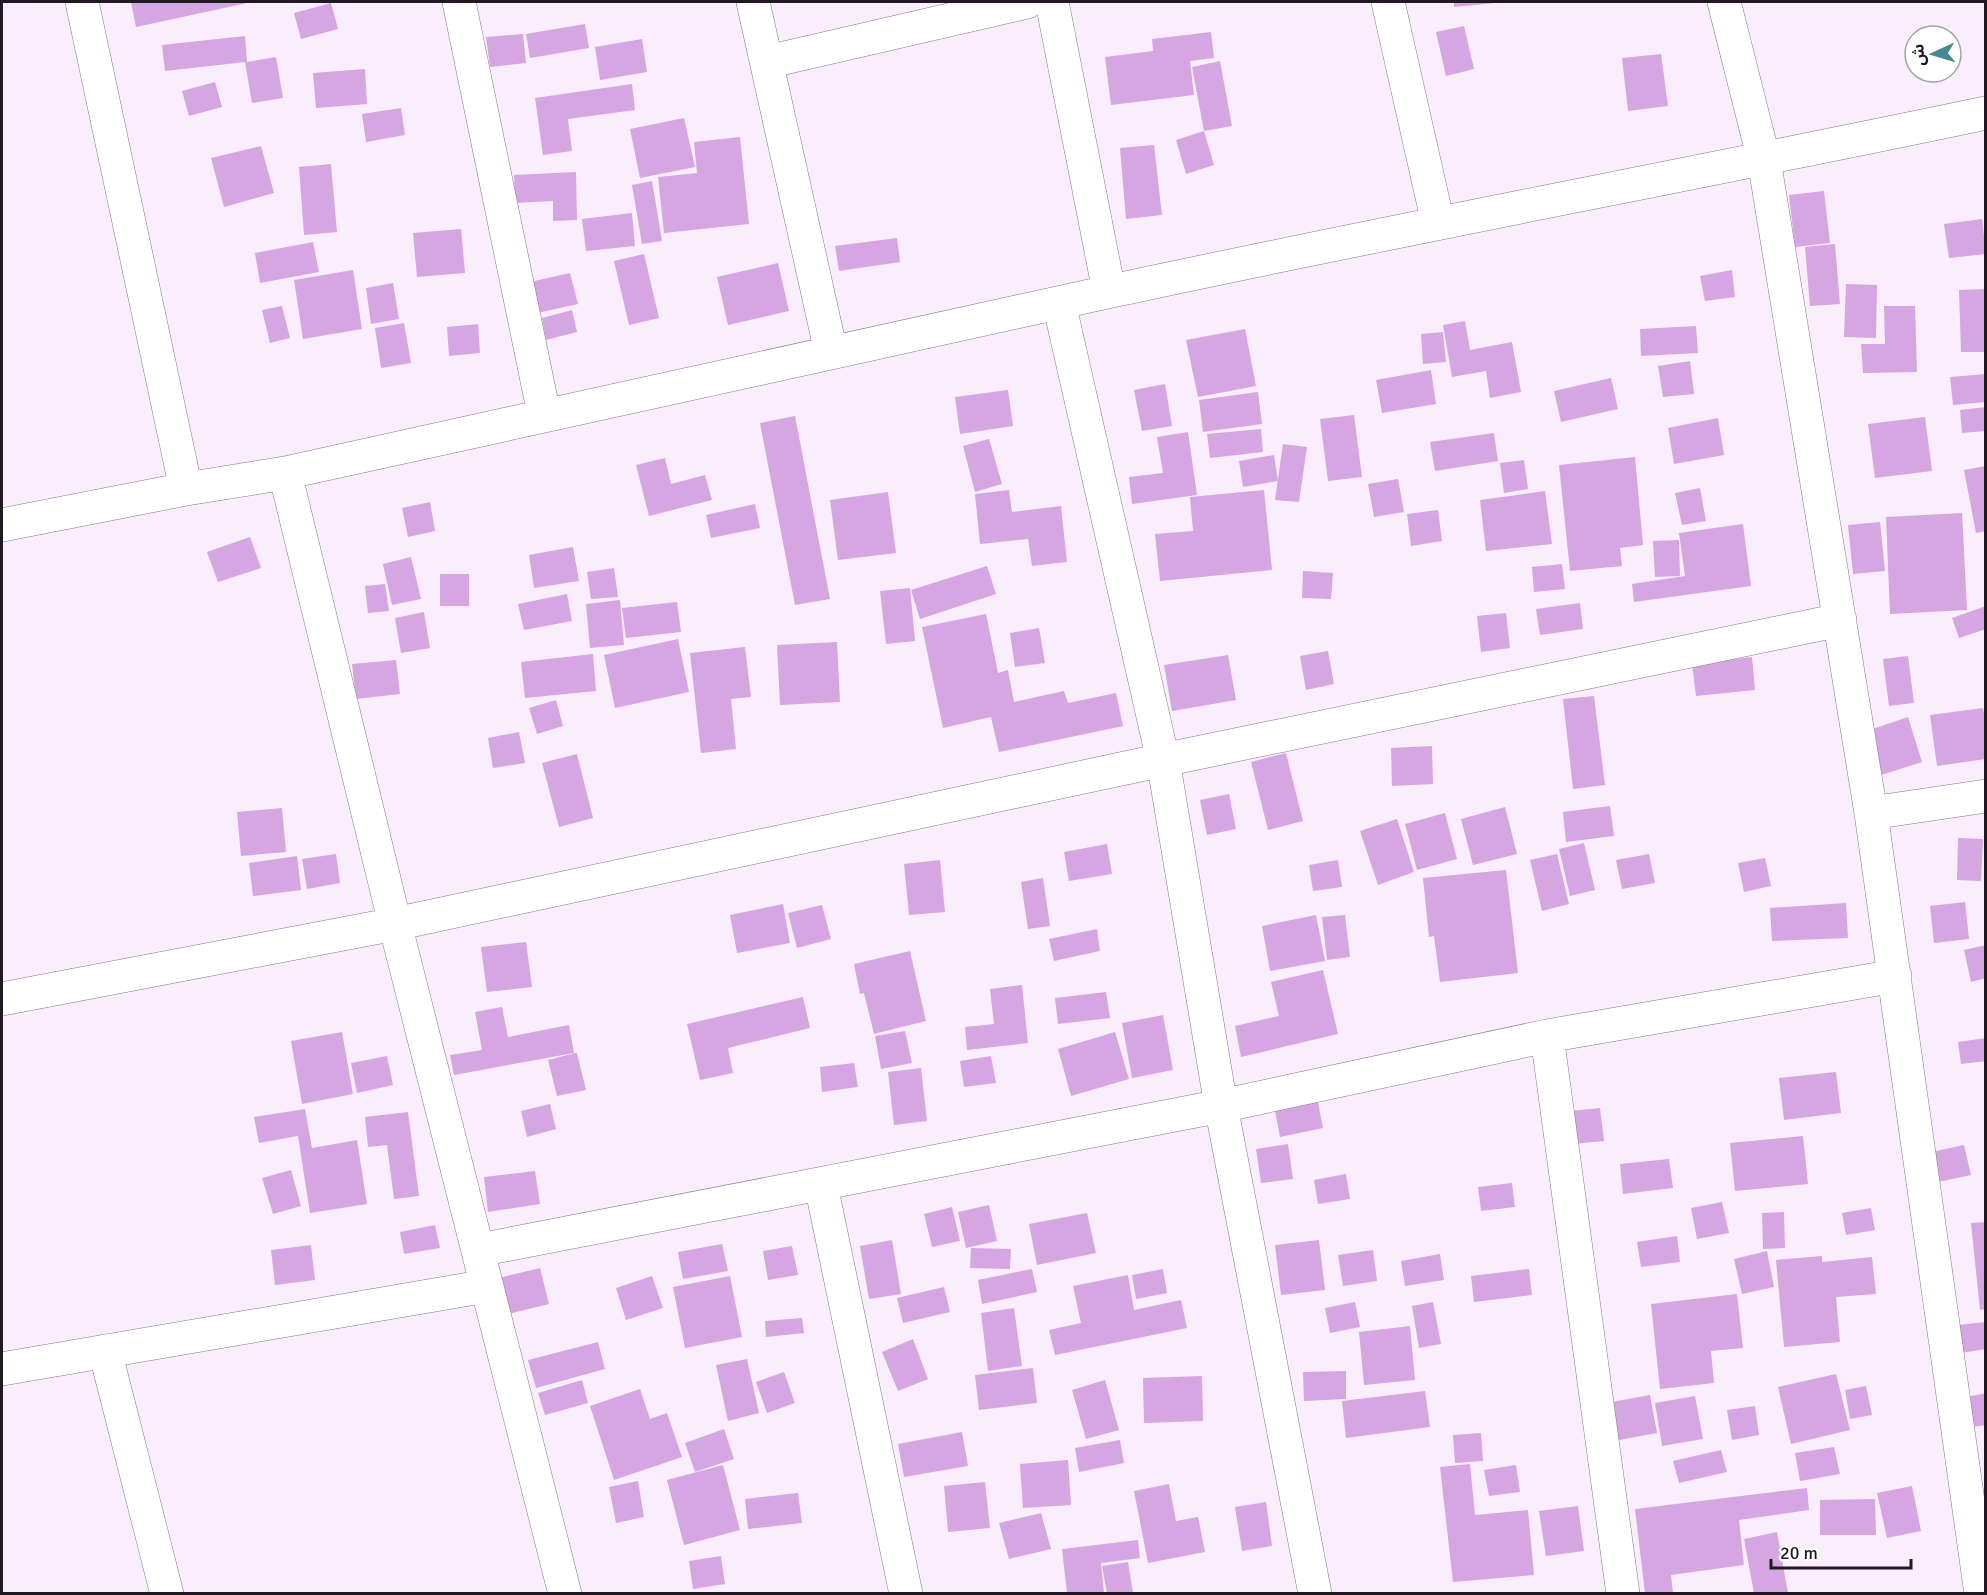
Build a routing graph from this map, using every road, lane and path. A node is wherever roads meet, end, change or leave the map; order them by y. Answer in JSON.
{"nodes":[{"id":1,"x":82,"y":2,"type":"edge"},
{"id":2,"x":459,"y":2,"type":"edge"},
{"id":3,"x":753,"y":2,"type":"edge"},
{"id":4,"x":1027,"y":2,"type":"edge"},
{"id":5,"x":1052,"y":2,"type":"edge"},
{"id":6,"x":1388,"y":2,"type":"edge"},
{"id":7,"x":1724,"y":2,"type":"edge"},
{"id":8,"x":767,"y":62,"type":"junction"},
{"id":9,"x":1986,"y":113,"type":"edge"},
{"id":10,"x":1764,"y":160,"type":"junction"},
{"id":11,"x":1438,"y":223,"type":"junction"},
{"id":12,"x":1109,"y":291,"type":"junction"},
{"id":13,"x":1059,"y":303,"type":"junction"},
{"id":14,"x":831,"y":351,"type":"junction"},
{"id":15,"x":544,"y":414,"type":"junction"},
{"id":16,"x":285,"y":472,"type":"junction"},
{"id":17,"x":186,"y":489,"type":"junction"},
{"id":18,"x":2,"y":525,"type":"edge"},
{"id":19,"x":1840,"y":620,"type":"junction"},
{"id":20,"x":1163,"y":760,"type":"junction"},
{"id":21,"x":1986,"y":796,"type":"edge"},
{"id":22,"x":1871,"y":813,"type":"junction"},
{"id":23,"x":395,"y":924,"type":"junction"},
{"id":24,"x":1895,"y":976,"type":"junction"},
{"id":25,"x":2,"y":999,"type":"edge"},
{"id":26,"x":1546,"y":1036,"type":"junction"},
{"id":27,"x":1221,"y":1106,"type":"junction"},
{"id":28,"x":821,"y":1185,"type":"junction"},
{"id":29,"x":479,"y":1250,"type":"junction"},
{"id":30,"x":487,"y":1286,"type":"junction"},
{"id":31,"x":105,"y":1352,"type":"junction"},
{"id":32,"x":2,"y":1369,"type":"edge"},
{"id":33,"x":167,"y":1593,"type":"edge"},
{"id":34,"x":565,"y":1593,"type":"edge"},
{"id":35,"x":906,"y":1593,"type":"edge"},
{"id":36,"x":1316,"y":1593,"type":"edge"},
{"id":37,"x":1623,"y":1593,"type":"edge"},
{"id":38,"x":1982,"y":1593,"type":"edge"}],
"edges":[{"from":1,"to":17,"type":"street"},
{"from":2,"to":15,"type":"street"},
{"from":3,"to":8,"type":"street"},
{"from":4,"to":8,"type":"street"},
{"from":5,"to":12,"type":"street"},
{"from":6,"to":11,"type":"street"},
{"from":7,"to":10,"type":"street"},
{"from":8,"to":14,"type":"street"},
{"from":9,"to":10,"type":"street"},
{"from":10,"to":11,"type":"street"},
{"from":10,"to":19,"type":"street"},
{"from":11,"to":12,"type":"street"},
{"from":12,"to":13,"type":"street"},
{"from":13,"to":14,"type":"street"},
{"from":13,"to":20,"type":"street"},
{"from":14,"to":15,"type":"street"},
{"from":15,"to":16,"type":"street"},
{"from":16,"to":17,"type":"street"},
{"from":16,"to":23,"type":"street"},
{"from":17,"to":18,"type":"street"},
{"from":19,"to":20,"type":"street"},
{"from":19,"to":22,"type":"street"},
{"from":20,"to":23,"type":"street"},
{"from":20,"to":27,"type":"street"},
{"from":21,"to":22,"type":"street"},
{"from":22,"to":24,"type":"street"},
{"from":23,"to":25,"type":"street"},
{"from":23,"to":29,"type":"street"},
{"from":24,"to":26,"type":"street"},
{"from":24,"to":38,"type":"street"},
{"from":26,"to":27,"type":"street"},
{"from":26,"to":37,"type":"street"},
{"from":27,"to":28,"type":"street"},
{"from":27,"to":36,"type":"street"},
{"from":28,"to":29,"type":"street"},
{"from":28,"to":35,"type":"street"},
{"from":29,"to":30,"type":"street"},
{"from":30,"to":31,"type":"street"},
{"from":30,"to":34,"type":"street"},
{"from":31,"to":32,"type":"street"},
{"from":31,"to":33,"type":"street"}]}
